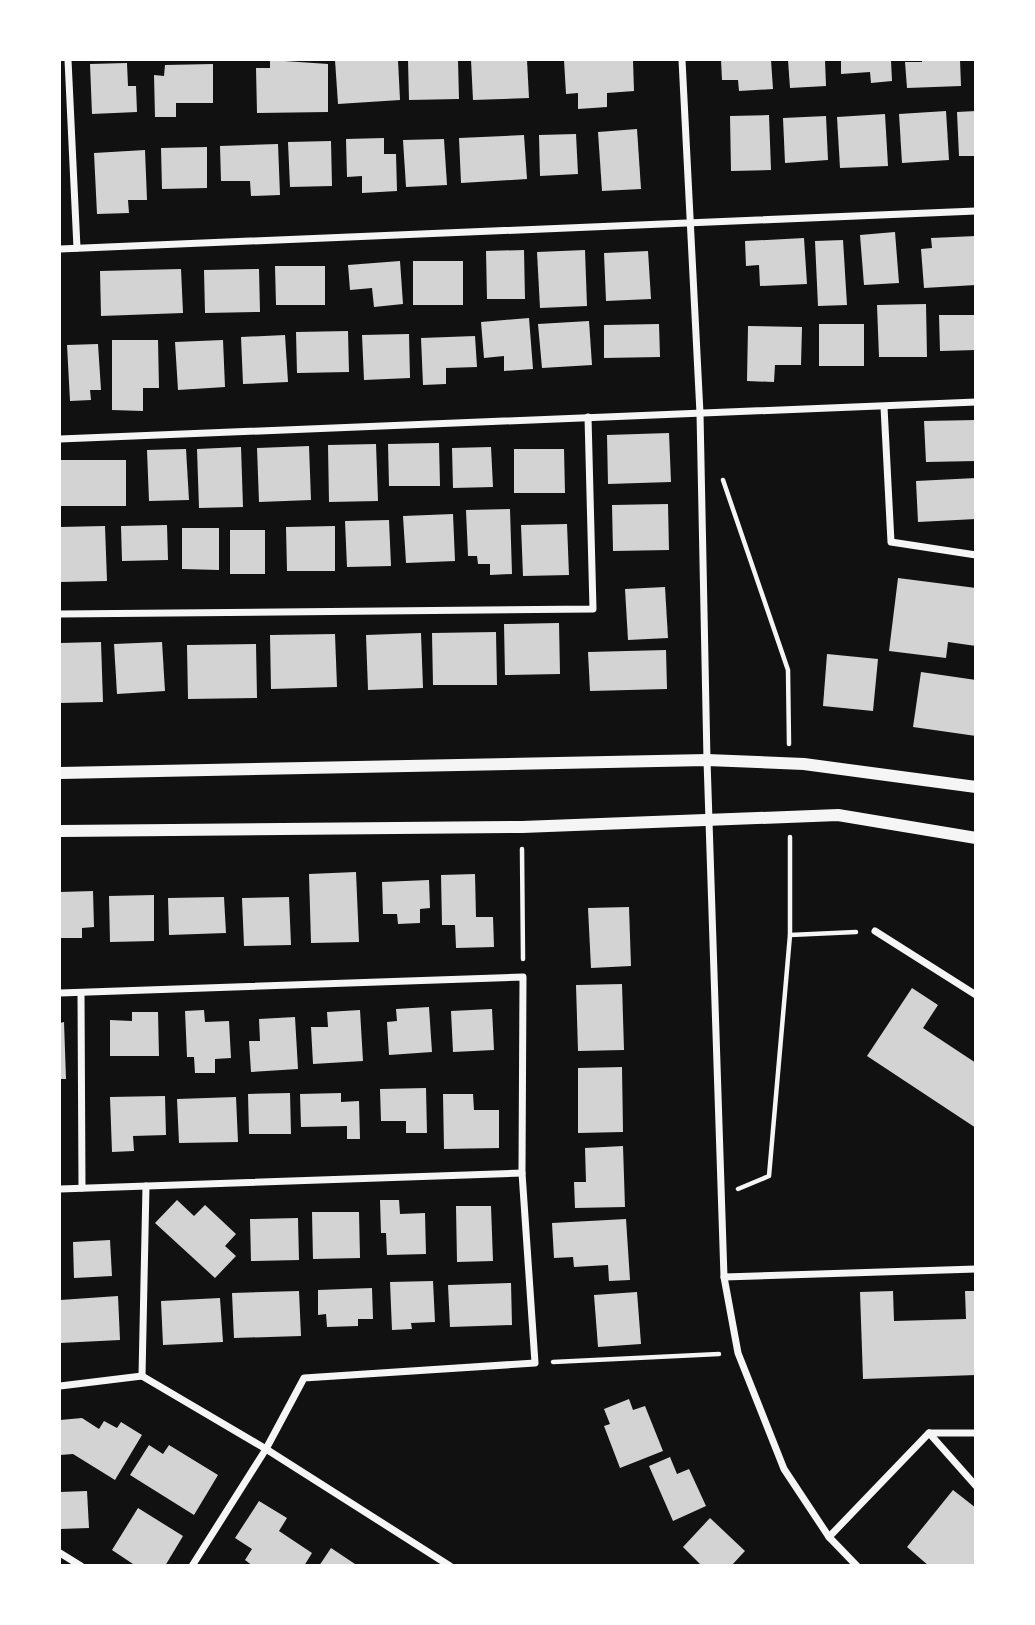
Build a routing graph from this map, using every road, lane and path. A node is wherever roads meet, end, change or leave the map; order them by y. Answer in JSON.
{"nodes":[{"id":1,"x":68,"y":60,"type":"edge"},
{"id":2,"x":682,"y":60,"type":"edge"},
{"id":3,"x":975,"y":211,"type":"edge"},
{"id":4,"x":690,"y":221,"type":"junction"},
{"id":5,"x":77,"y":248,"type":"junction"},
{"id":6,"x":60,"y":249,"type":"edge"},
{"id":7,"x":975,"y":402,"type":"edge"},
{"id":8,"x":884,"y":407,"type":"junction"},
{"id":9,"x":700,"y":413,"type":"junction"},
{"id":10,"x":588,"y":417,"type":"junction"},
{"id":11,"x":60,"y":439,"type":"edge"},
{"id":12,"x":722,"y":477,"type":"dead end"},
{"id":13,"x":975,"y":555,"type":"edge"},
{"id":14,"x":60,"y":614,"type":"edge"},
{"id":15,"x":788,"y":670,"type":"dead end"},
{"id":16,"x":706,"y":760,"type":"junction"},
{"id":17,"x":60,"y":773,"type":"edge"},
{"id":18,"x":975,"y":787,"type":"edge"},
{"id":19,"x":709,"y":822,"type":"junction"},
{"id":20,"x":522,"y":827,"type":"junction"},
{"id":21,"x":60,"y":831,"type":"edge"},
{"id":22,"x":975,"y":838,"type":"edge"},
{"id":23,"x":790,"y":887,"type":"dead end"},
{"id":24,"x":875,"y":931,"type":"joint"},
{"id":25,"x":790,"y":935,"type":"junction"},
{"id":26,"x":523,"y":977,"type":"junction"},
{"id":27,"x":60,"y":993,"type":"edge"},
{"id":28,"x":81,"y":993,"type":"junction"},
{"id":29,"x":975,"y":995,"type":"edge"},
{"id":30,"x":522,"y":1174,"type":"junction"},
{"id":31,"x":146,"y":1186,"type":"junction"},
{"id":32,"x":82,"y":1188,"type":"junction"},
{"id":33,"x":60,"y":1189,"type":"edge"},
{"id":34,"x":722,"y":1197,"type":"junction"},
{"id":35,"x":975,"y":1269,"type":"edge"},
{"id":36,"x":724,"y":1277,"type":"junction"},
{"id":37,"x":738,"y":1353,"type":"junction"},
{"id":38,"x":535,"y":1363,"type":"junction"},
{"id":39,"x":142,"y":1377,"type":"junction"},
{"id":40,"x":60,"y":1386,"type":"edge"},
{"id":41,"x":929,"y":1433,"type":"junction"},
{"id":42,"x":975,"y":1433,"type":"edge"},
{"id":43,"x":266,"y":1450,"type":"junction"},
{"id":44,"x":975,"y":1486,"type":"edge"},
{"id":45,"x":829,"y":1537,"type":"junction"},
{"id":46,"x":60,"y":1553,"type":"edge"},
{"id":47,"x":81,"y":1566,"type":"edge"},
{"id":48,"x":192,"y":1566,"type":"edge"},
{"id":49,"x":450,"y":1566,"type":"edge"},
{"id":50,"x":857,"y":1566,"type":"edge"}],
"edges":[{"from":1,"to":5,"type":"street"},
{"from":2,"to":4,"type":"street"},
{"from":3,"to":4,"type":"street"},
{"from":4,"to":5,"type":"street"},
{"from":4,"to":9,"type":"street"},
{"from":5,"to":6,"type":"street"},
{"from":7,"to":8,"type":"street"},
{"from":8,"to":9,"type":"street"},
{"from":8,"to":13,"type":"street"},
{"from":9,"to":10,"type":"street"},
{"from":9,"to":16,"type":"street"},
{"from":10,"to":11,"type":"street"},
{"from":10,"to":14,"type":"street"},
{"from":12,"to":15,"type":"path"},
{"from":16,"to":17,"type":"street"},
{"from":16,"to":18,"type":"street"},
{"from":16,"to":19,"type":"street"},
{"from":19,"to":20,"type":"street"},
{"from":19,"to":22,"type":"street"},
{"from":19,"to":34,"type":"street"},
{"from":20,"to":21,"type":"street"},
{"from":20,"to":26,"type":"path"},
{"from":23,"to":25,"type":"path"},
{"from":24,"to":25,"type":"path"},
{"from":24,"to":29,"type":"street"},
{"from":25,"to":34,"type":"path"},
{"from":26,"to":28,"type":"street"},
{"from":26,"to":30,"type":"street"},
{"from":27,"to":28,"type":"street"},
{"from":28,"to":32,"type":"street"},
{"from":30,"to":31,"type":"street"},
{"from":30,"to":38,"type":"street"},
{"from":31,"to":32,"type":"street"},
{"from":31,"to":39,"type":"street"},
{"from":32,"to":33,"type":"street"},
{"from":34,"to":36,"type":"street"},
{"from":35,"to":36,"type":"street"},
{"from":36,"to":37,"type":"street"},
{"from":37,"to":38,"type":"path"},
{"from":37,"to":45,"type":"street"},
{"from":38,"to":43,"type":"street"},
{"from":39,"to":40,"type":"street"},
{"from":39,"to":43,"type":"street"},
{"from":41,"to":42,"type":"street"},
{"from":41,"to":44,"type":"street"},
{"from":41,"to":45,"type":"street"},
{"from":43,"to":48,"type":"street"},
{"from":43,"to":49,"type":"street"},
{"from":45,"to":50,"type":"street"},
{"from":46,"to":47,"type":"street"}]}
